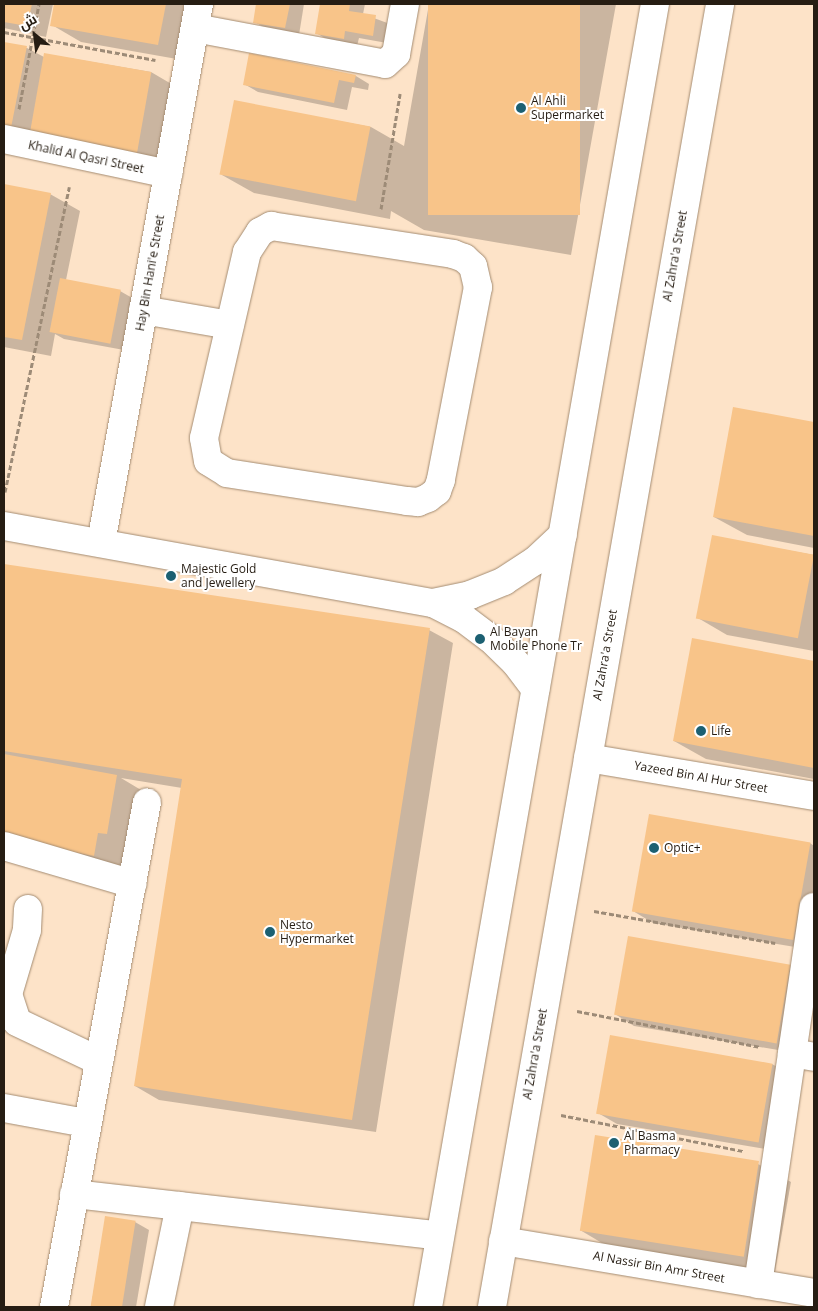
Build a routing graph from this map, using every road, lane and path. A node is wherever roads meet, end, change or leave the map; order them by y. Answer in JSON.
{"nodes":[{"id":1,"x":39,"y":4,"type":"edge"},
{"id":2,"x":405,"y":4,"type":"edge"},
{"id":3,"x":655,"y":4,"type":"edge"},
{"id":4,"x":720,"y":5,"type":"edge"},
{"id":5,"x":197,"y":16,"type":"edge"},
{"id":6,"x":4,"y":32,"type":"edge"},
{"id":7,"x":33,"y":37,"type":"junction"},
{"id":8,"x":396,"y":54,"type":"junction"},
{"id":9,"x":188,"y":66,"type":"junction"},
{"id":10,"x":8,"y":140,"type":"edge"},
{"id":11,"x":76,"y":155,"type":"junction"},
{"id":12,"x":168,"y":174,"type":"junction"},
{"id":13,"x":376,"y":241,"type":"junction"},
{"id":14,"x":143,"y":310,"type":"junction"},
{"id":15,"x":230,"y":325,"type":"junction"},
{"id":16,"x":4,"y":498,"type":"edge"},
{"id":17,"x":4,"y":526,"type":"edge"},
{"id":18,"x":563,"y":535,"type":"junction"},
{"id":19,"x":101,"y":543,"type":"junction"},
{"id":20,"x":432,"y":603,"type":"junction"},
{"id":21,"x":535,"y":689,"type":"junction"},
{"id":22,"x":588,"y":758,"type":"junction"},
{"id":23,"x":814,"y":796,"type":"edge"},
{"id":24,"x":147,"y":802,"type":"dead end"},
{"id":25,"x":4,"y":846,"type":"edge"},
{"id":26,"x":133,"y":884,"type":"junction"},
{"id":27,"x":562,"y":905,"type":"junction"},
{"id":28,"x":814,"y":907,"type":"edge"},
{"id":29,"x":28,"y":908,"type":"dead end"},
{"id":30,"x":809,"y":949,"type":"junction"},
{"id":31,"x":544,"y":1005,"type":"junction"},
{"id":32,"x":803,"y":1055,"type":"edge"},
{"id":33,"x":99,"y":1061,"type":"junction"},
{"id":34,"x":4,"y":1108,"type":"edge"},
{"id":35,"x":526,"y":1108,"type":"junction"},
{"id":36,"x":86,"y":1123,"type":"junction"},
{"id":37,"x":777,"y":1158,"type":"junction"},
{"id":38,"x":74,"y":1194,"type":"junction"},
{"id":39,"x":180,"y":1206,"type":"junction"},
{"id":40,"x":440,"y":1236,"type":"junction"},
{"id":41,"x":503,"y":1241,"type":"junction"},
{"id":42,"x":758,"y":1284,"type":"junction"},
{"id":43,"x":814,"y":1293,"type":"edge"},
{"id":44,"x":54,"y":1307,"type":"edge"},
{"id":45,"x":160,"y":1307,"type":"edge"},
{"id":46,"x":428,"y":1307,"type":"edge"},
{"id":47,"x":492,"y":1307,"type":"edge"}],
"edges":[{"from":1,"to":7,"type":"path"},
{"from":2,"to":8,"type":"street"},
{"from":3,"to":18,"type":"street"},
{"from":4,"to":22,"type":"street","name":"Al Zahra'a Street"},
{"from":5,"to":8,"type":"street"},
{"from":5,"to":9,"type":"street","name":"Hay Bin Hani'e Street"},
{"from":6,"to":7,"type":"path"},
{"from":7,"to":9,"type":"path"},
{"from":7,"to":10,"type":"path"},
{"from":8,"to":13,"type":"path"},
{"from":9,"to":12,"type":"street","name":"Hay Bin Hani'e Street"},
{"from":10,"to":11,"type":"street","name":"Khalid Al Qasri Street"},
{"from":11,"to":12,"type":"street","name":"Khalid Al Qasri Street"},
{"from":11,"to":16,"type":"path"},
{"from":12,"to":14,"type":"street","name":"Hay Bin Hani'e Street"},
{"from":13,"to":15,"type":"street"},
{"from":13,"to":15,"type":"street"},
{"from":14,"to":15,"type":"street"},
{"from":14,"to":19,"type":"street","name":"Hay Bin Hani'e Street"},
{"from":17,"to":19,"type":"street"},
{"from":18,"to":20,"type":"street"},
{"from":18,"to":21,"type":"street"},
{"from":19,"to":20,"type":"street"},
{"from":20,"to":21,"type":"street"},
{"from":21,"to":40,"type":"street"},
{"from":22,"to":23,"type":"street","name":"Yazeed Bin Al Hur Street"},
{"from":22,"to":27,"type":"street","name":"Al Zahra'a Street"},
{"from":24,"to":26,"type":"street"},
{"from":25,"to":26,"type":"street"},
{"from":26,"to":33,"type":"street"},
{"from":27,"to":30,"type":"path"},
{"from":27,"to":31,"type":"street","name":"Al Zahra'a Street"},
{"from":28,"to":30,"type":"street"},
{"from":29,"to":33,"type":"street"},
{"from":30,"to":32,"type":"street"},
{"from":31,"to":32,"type":"path"},
{"from":31,"to":35,"type":"street","name":"Al Zahra'a Street"},
{"from":32,"to":37,"type":"street"},
{"from":33,"to":36,"type":"street"},
{"from":34,"to":36,"type":"street"},
{"from":35,"to":37,"type":"path"},
{"from":35,"to":41,"type":"street","name":"Al Zahra'a Street"},
{"from":36,"to":38,"type":"street"},
{"from":37,"to":42,"type":"street"},
{"from":38,"to":39,"type":"street"},
{"from":38,"to":44,"type":"street"},
{"from":39,"to":40,"type":"street"},
{"from":39,"to":45,"type":"street"},
{"from":40,"to":46,"type":"street"},
{"from":41,"to":42,"type":"street","name":"Al Nassir Bin Amr Street"},
{"from":41,"to":47,"type":"street","name":"Al Zahra'a Street"},
{"from":42,"to":43,"type":"street","name":"Al Nassir Bin Amr Street"}]}
